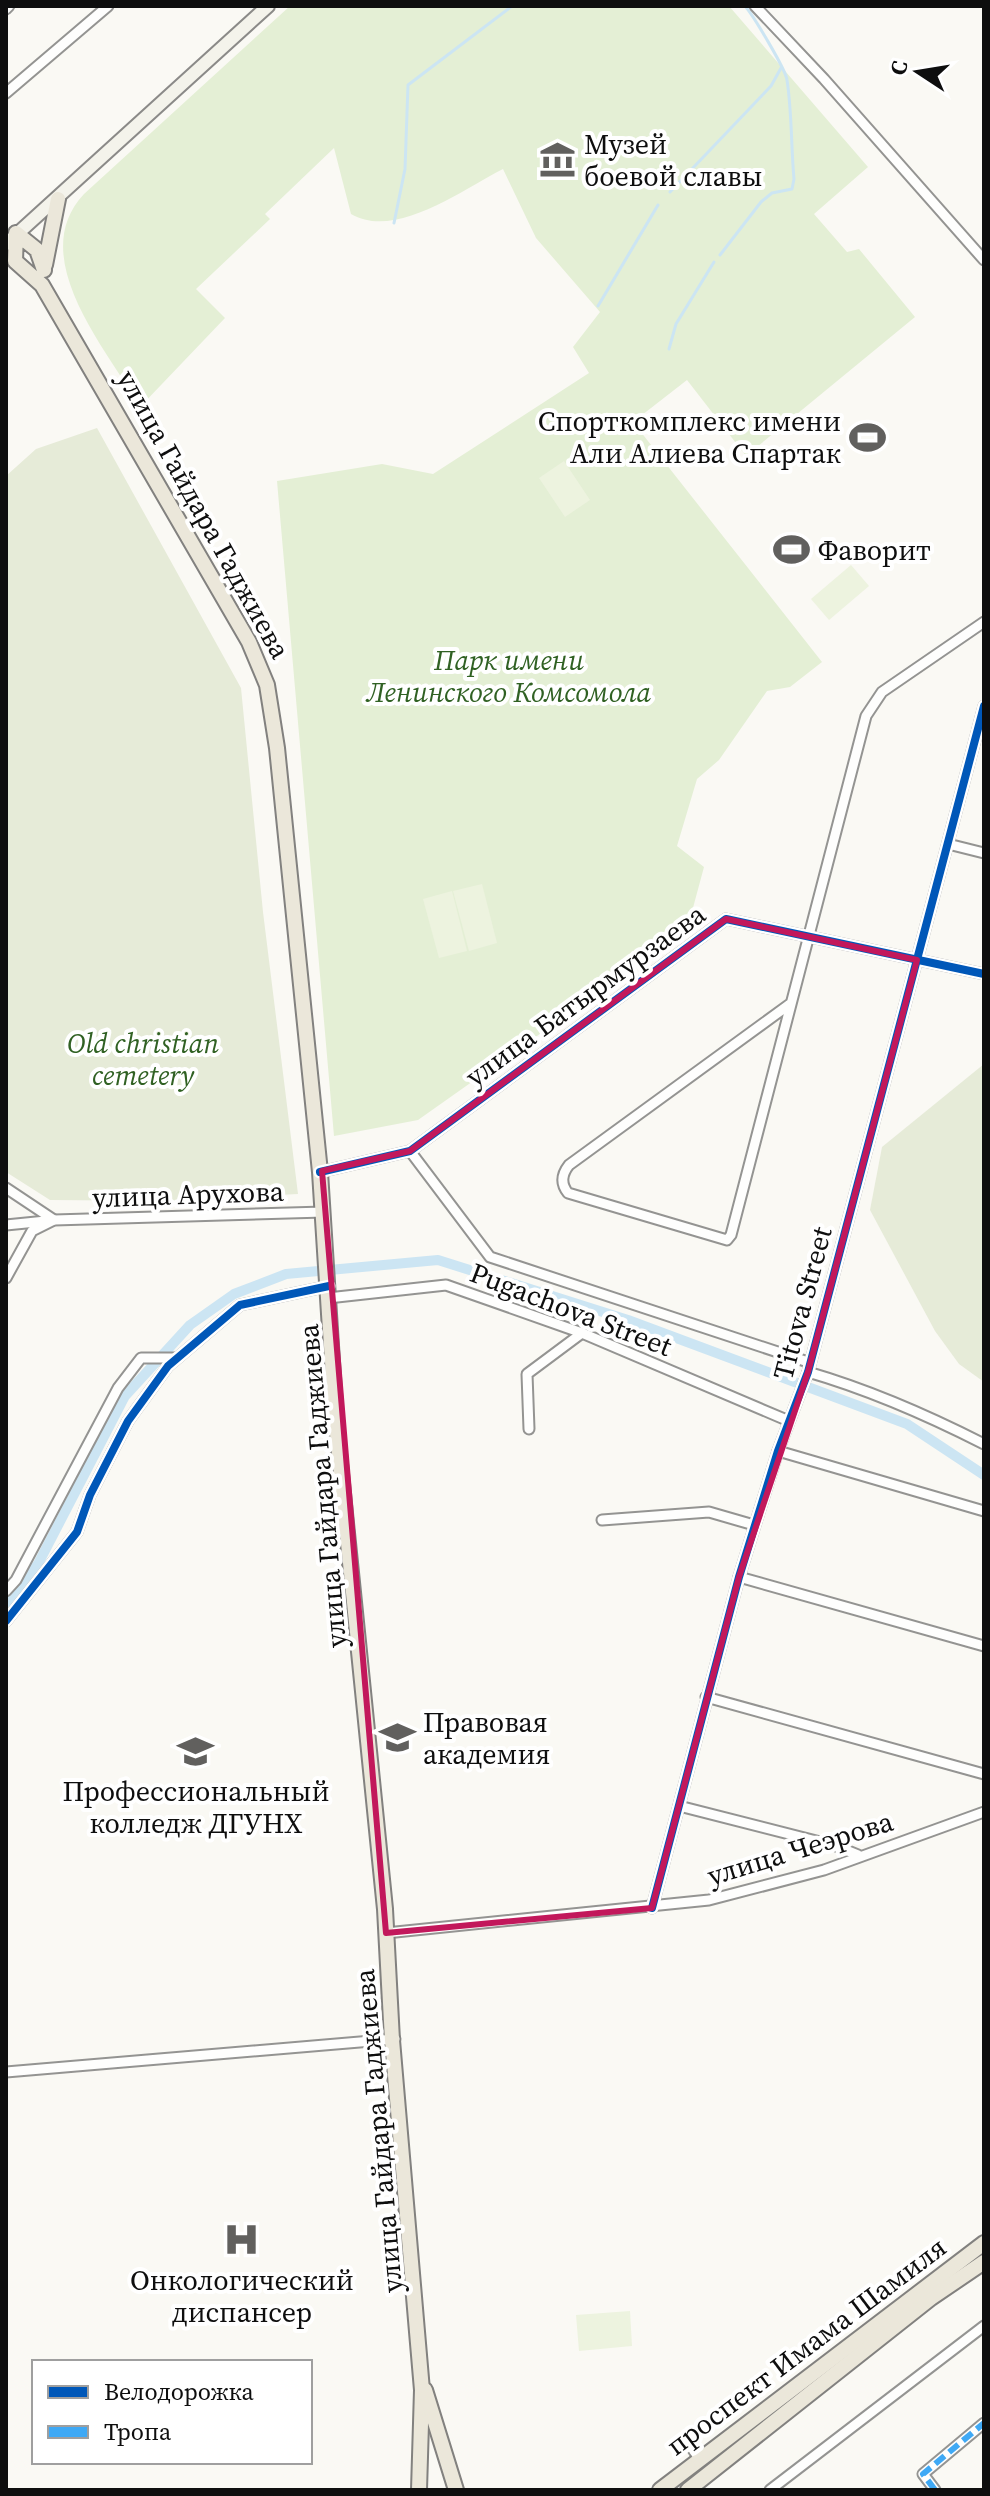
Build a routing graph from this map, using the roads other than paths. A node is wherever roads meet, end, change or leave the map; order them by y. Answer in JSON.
{"nodes":[{"id":1,"x":108,"y":6,"type":"edge"},
{"id":2,"x":266,"y":6,"type":"edge"},
{"id":3,"x":755,"y":6,"type":"edge"},
{"id":4,"x":6,"y":93,"type":"edge"},
{"id":5,"x":58,"y":199,"type":"junction"},
{"id":6,"x":12,"y":238,"type":"edge"},
{"id":7,"x":984,"y":260,"type":"edge"},
{"id":8,"x":6,"y":272,"type":"edge"},
{"id":9,"x":39,"y":278,"type":"junction"},
{"id":10,"x":984,"y":622,"type":"edge"},
{"id":11,"x":984,"y":706,"type":"edge"},
{"id":12,"x":982,"y":723,"type":"edge"},
{"id":13,"x":948,"y":844,"type":"junction"},
{"id":14,"x":984,"y":853,"type":"edge"},
{"id":15,"x":808,"y":936,"type":"junction"},
{"id":16,"x":917,"y":960,"type":"junction"},
{"id":17,"x":984,"y":975,"type":"edge"},
{"id":18,"x":790,"y":1004,"type":"junction"},
{"id":19,"x":410,"y":1151,"type":"junction"},
{"id":20,"x":321,"y":1171,"type":"junction"},
{"id":21,"x":6,"y":1188,"type":"edge"},
{"id":22,"x":322,"y":1212,"type":"junction"},
{"id":23,"x":54,"y":1220,"type":"junction"},
{"id":24,"x":6,"y":1225,"type":"edge"},
{"id":25,"x":6,"y":1278,"type":"edge"},
{"id":26,"x":329,"y":1292,"type":"junction"},
{"id":27,"x":582,"y":1333,"type":"junction"},
{"id":28,"x":176,"y":1358,"type":"junction"},
{"id":29,"x":808,"y":1367,"type":"junction"},
{"id":30,"x":789,"y":1421,"type":"junction"},
{"id":31,"x":529,"y":1429,"type":"dead end"},
{"id":32,"x":984,"y":1444,"type":"edge"},
{"id":33,"x":778,"y":1451,"type":"junction"},
{"id":34,"x":984,"y":1511,"type":"edge"},
{"id":35,"x":602,"y":1520,"type":"dead end"},
{"id":36,"x":754,"y":1525,"type":"junction"},
{"id":37,"x":739,"y":1577,"type":"junction"},
{"id":38,"x":6,"y":1591,"type":"edge"},
{"id":39,"x":6,"y":1621,"type":"edge"},
{"id":40,"x":984,"y":1646,"type":"edge"},
{"id":41,"x":706,"y":1697,"type":"junction"},
{"id":42,"x":984,"y":1774,"type":"edge"},
{"id":43,"x":679,"y":1806,"type":"junction"},
{"id":44,"x":984,"y":1812,"type":"edge"},
{"id":45,"x":858,"y":1855,"type":"junction"},
{"id":46,"x":652,"y":1908,"type":"junction"},
{"id":47,"x":387,"y":1933,"type":"junction"},
{"id":48,"x":394,"y":2040,"type":"junction"},
{"id":49,"x":6,"y":2072,"type":"edge"},
{"id":50,"x":984,"y":2243,"type":"edge"},
{"id":51,"x":984,"y":2262,"type":"edge"},
{"id":52,"x":984,"y":2326,"type":"edge"},
{"id":53,"x":984,"y":2423,"type":"edge"},
{"id":54,"x":688,"y":2442,"type":"dead end"},
{"id":55,"x":700,"y":2460,"type":"junction"},
{"id":56,"x":419,"y":2490,"type":"edge"},
{"id":57,"x":456,"y":2490,"type":"edge"},
{"id":58,"x":660,"y":2490,"type":"edge"},
{"id":59,"x":688,"y":2490,"type":"edge"},
{"id":60,"x":770,"y":2490,"type":"edge"},
{"id":61,"x":935,"y":2490,"type":"edge"}],
"edges":[{"from":1,"to":4,"type":"street"},
{"from":2,"to":5,"type":"main road"},
{"from":2,"to":6,"type":"main road"},
{"from":3,"to":7,"type":"street"},
{"from":5,"to":6,"type":"main road"},
{"from":5,"to":9,"type":"main road","name":"улица Гайдара Гаджиева"},
{"from":6,"to":9,"type":"main road"},
{"from":6,"to":9,"type":"main road"},
{"from":8,"to":9,"type":"main road"},
{"from":9,"to":20,"type":"main road","name":"улица Гайдара Гаджиева"},
{"from":10,"to":15,"type":"street"},
{"from":11,"to":12,"type":"street","name":"Titova Street"},
{"from":12,"to":13,"type":"street","name":"Titova Street"},
{"from":13,"to":14,"type":"street"},
{"from":13,"to":16,"type":"street","name":"Titova Street"},
{"from":15,"to":16,"type":"street","name":"улица Батырмурзаева"},
{"from":15,"to":18,"type":"street"},
{"from":15,"to":19,"type":"street","name":"улица Батырмурзаева"},
{"from":16,"to":17,"type":"street","name":"улица Батырмурзаева"},
{"from":16,"to":29,"type":"street","name":"Titova Street"},
{"from":18,"to":18,"type":"street"},
{"from":19,"to":20,"type":"street","name":"улица Батырмурзаева"},
{"from":19,"to":29,"type":"street"},
{"from":20,"to":22,"type":"main road","name":"улица Гайдара Гаджиева"},
{"from":21,"to":23,"type":"street"},
{"from":22,"to":23,"type":"street","name":"улица Арухова"},
{"from":22,"to":26,"type":"main road","name":"улица Гайдара Гаджиева"},
{"from":23,"to":24,"type":"street","name":"улица Арухова"},
{"from":23,"to":25,"type":"street","name":"улица Арухова"},
{"from":26,"to":27,"type":"street","name":"Pugachova Street"},
{"from":26,"to":28,"type":"street","name":"Pugachova Street"},
{"from":26,"to":47,"type":"main road","name":"улица Гайдара Гаджиева"},
{"from":27,"to":30,"type":"street","name":"Pugachova Street"},
{"from":27,"to":31,"type":"street"},
{"from":28,"to":38,"type":"street"},
{"from":28,"to":39,"type":"street","name":"Pugachova Street"},
{"from":29,"to":30,"type":"street","name":"Titova Street"},
{"from":29,"to":32,"type":"street"},
{"from":30,"to":33,"type":"street","name":"Titova Street"},
{"from":33,"to":34,"type":"street"},
{"from":33,"to":36,"type":"street","name":"Titova Street"},
{"from":35,"to":36,"type":"street"},
{"from":36,"to":37,"type":"street","name":"Titova Street"},
{"from":37,"to":40,"type":"street"},
{"from":37,"to":41,"type":"street","name":"Titova Street"},
{"from":41,"to":42,"type":"street"},
{"from":41,"to":43,"type":"street","name":"Titova Street"},
{"from":43,"to":45,"type":"street"},
{"from":43,"to":46,"type":"street","name":"Titova Street"},
{"from":44,"to":45,"type":"street","name":"улица Чеэрова"},
{"from":45,"to":46,"type":"street","name":"улица Чеэрова"},
{"from":46,"to":47,"type":"street","name":"улица Чеэрова"},
{"from":47,"to":48,"type":"main road","name":"улица Гайдара Гаджиева"},
{"from":48,"to":49,"type":"street"},
{"from":48,"to":56,"type":"main road","name":"улица Гайдара Гаджиева"},
{"from":48,"to":57,"type":"main road","name":"улица Гайдара Гаджиева"},
{"from":50,"to":55,"type":"main road","name":"проспект Имама Шамиля"},
{"from":51,"to":59,"type":"main road","name":"проспект Имама Шамиля"},
{"from":52,"to":60,"type":"street"},
{"from":53,"to":61,"type":"street"},
{"from":54,"to":55,"type":"street"},
{"from":55,"to":58,"type":"main road","name":"проспект Имама Шамиля"}]}
